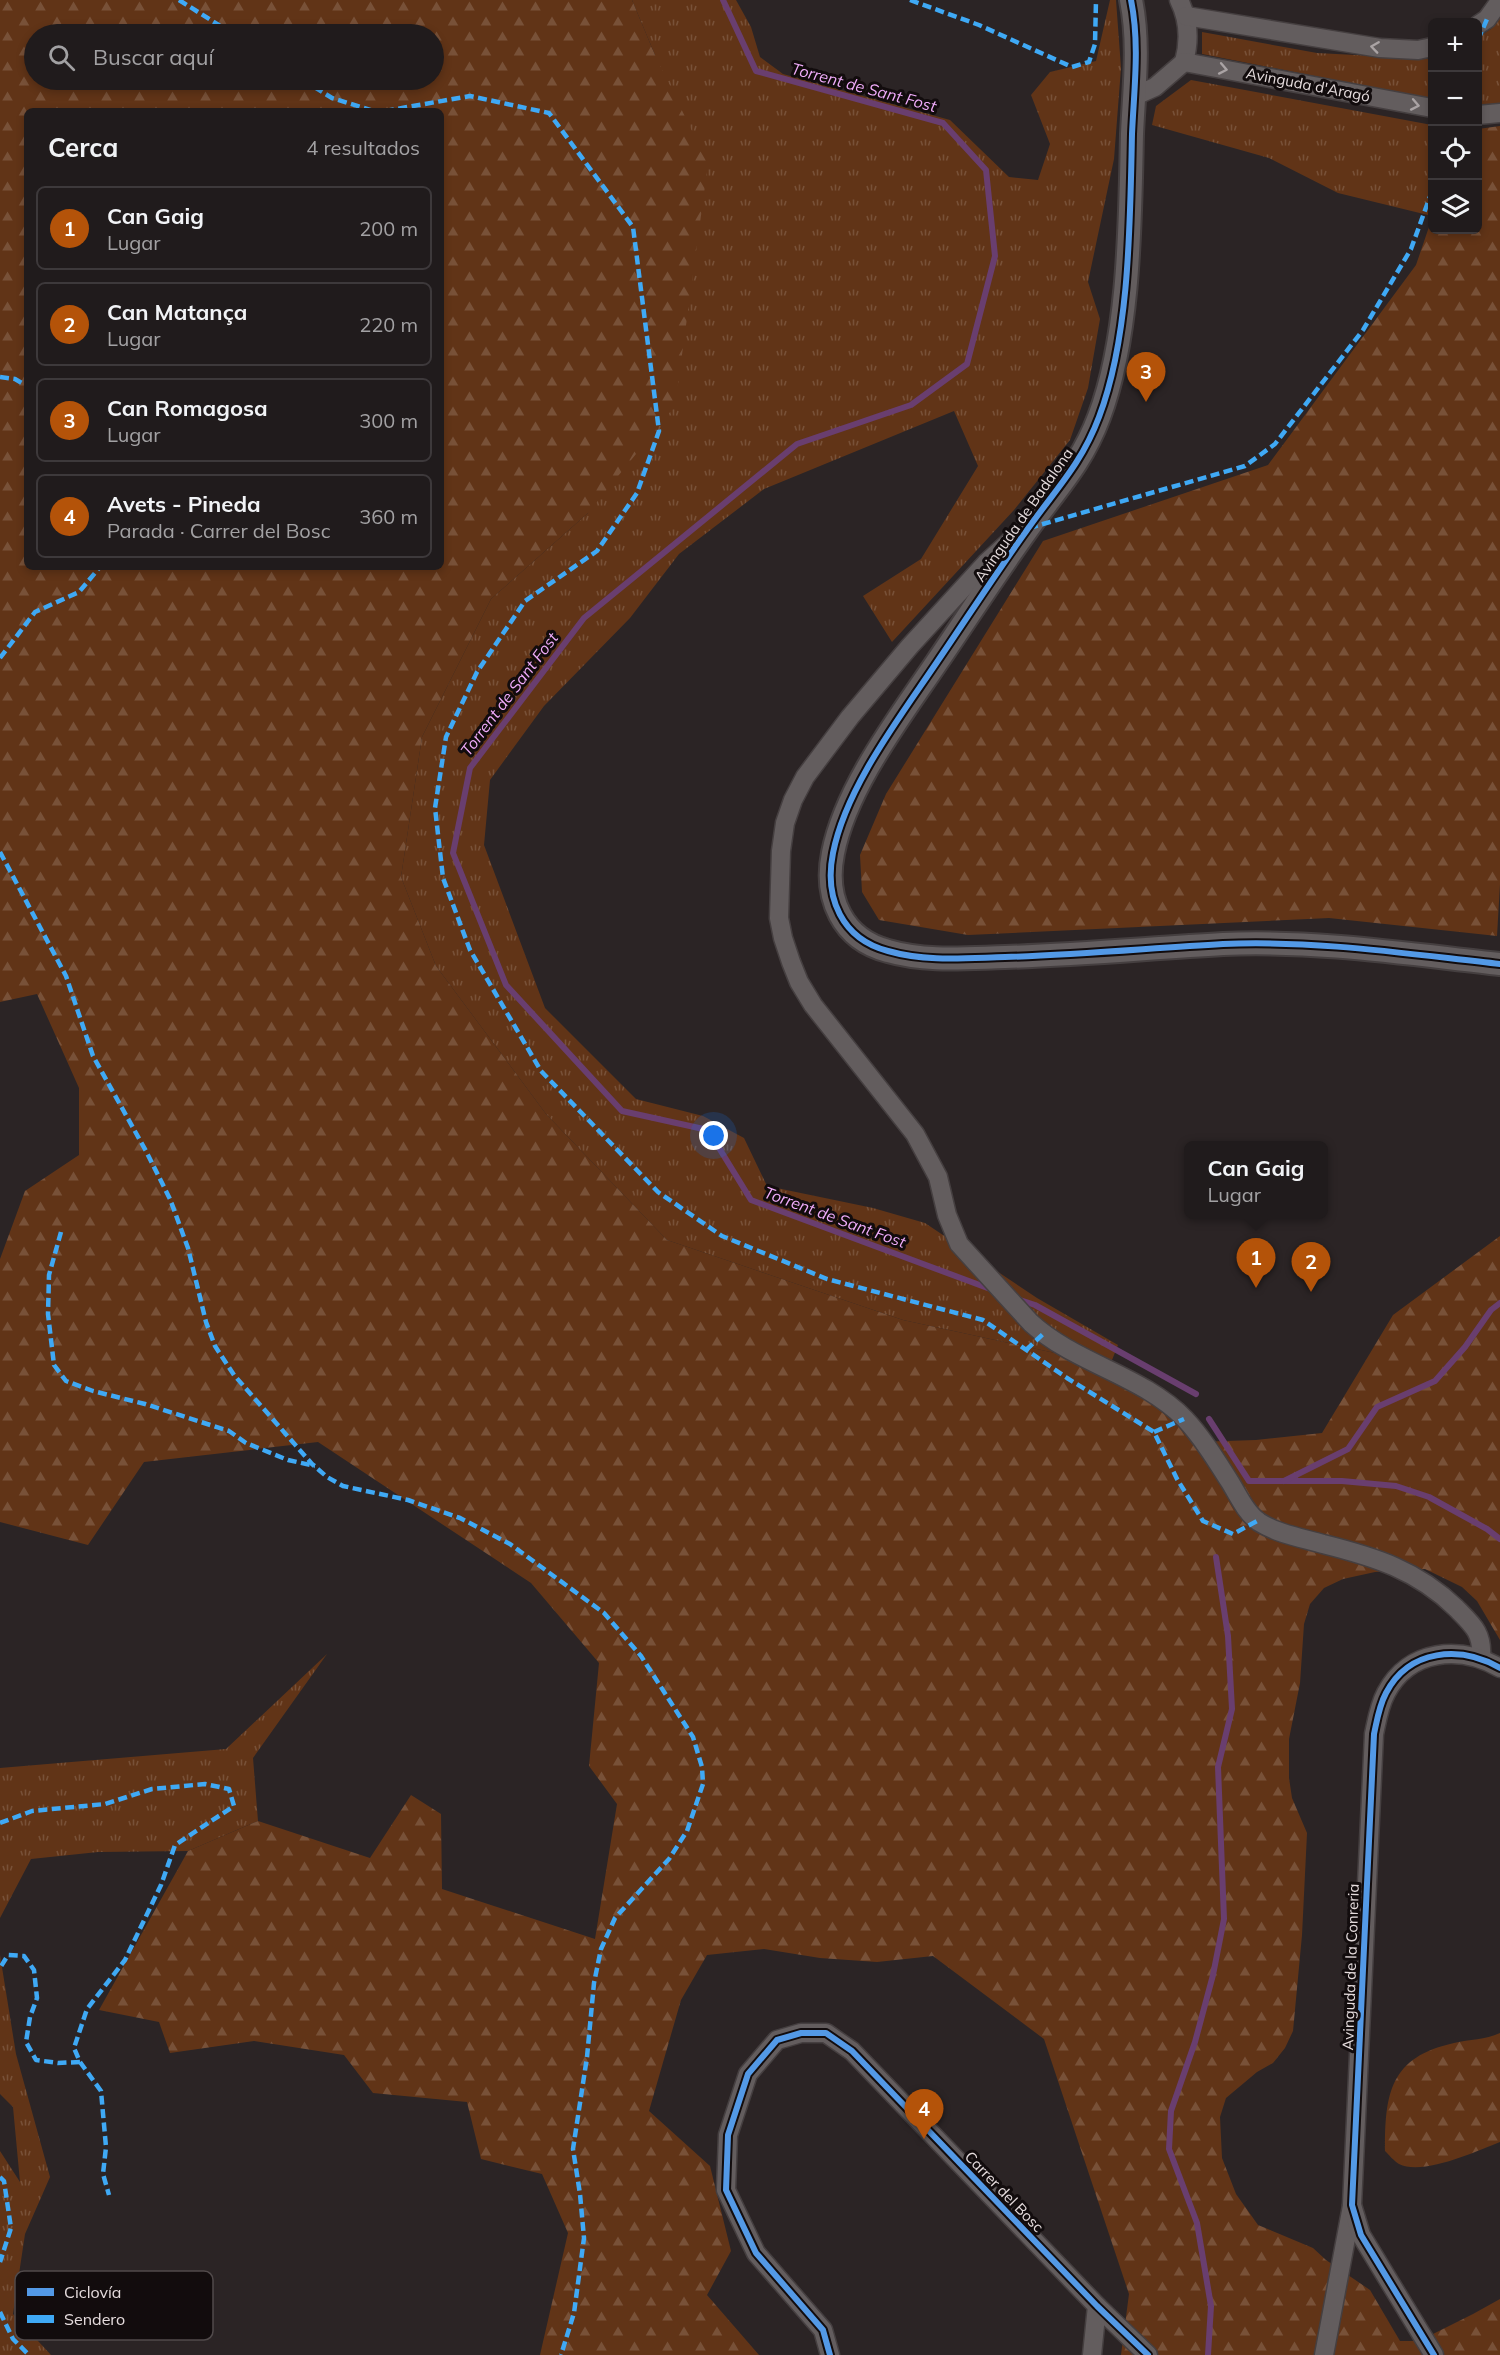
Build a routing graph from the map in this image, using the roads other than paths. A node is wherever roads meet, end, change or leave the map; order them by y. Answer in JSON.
{"nodes":[{"id":1,"x":1131,"y":0,"type":"edge"},
{"id":2,"x":1500,"y":1,"type":"edge"},
{"id":3,"x":1182,"y":8,"type":"edge"},
{"id":4,"x":1482,"y":22,"type":"edge"},
{"id":5,"x":1428,"y":48,"type":"edge"},
{"id":6,"x":1184,"y":62,"type":"junction"},
{"id":7,"x":1135,"y":96,"type":"junction"},
{"id":8,"x":1428,"y":107,"type":"edge"},
{"id":9,"x":1500,"y":113,"type":"edge"},
{"id":10,"x":1482,"y":115,"type":"edge"},
{"id":11,"x":1028,"y":528,"type":"junction"},
{"id":12,"x":1500,"y":964,"type":"edge"},
{"id":13,"x":1481,"y":1658,"type":"junction"},
{"id":14,"x":1500,"y":1668,"type":"edge"},
{"id":15,"x":1352,"y":2205,"type":"junction"},
{"id":16,"x":1097,"y":2306,"type":"junction"},
{"id":17,"x":830,"y":2355,"type":"edge"},
{"id":18,"x":1092,"y":2355,"type":"edge"},
{"id":19,"x":1149,"y":2355,"type":"edge"},
{"id":20,"x":1324,"y":2355,"type":"edge"},
{"id":21,"x":1434,"y":2355,"type":"edge"}],
"edges":[{"from":1,"to":7,"type":"street","name":"Avinguda de Badalona"},
{"from":2,"to":4,"type":"street"},
{"from":5,"to":3,"type":"street","one_way":true},
{"from":3,"to":6,"type":"street"},
{"from":6,"to":7,"type":"street"},
{"from":6,"to":8,"type":"street","name":"Avinguda d'Aragó","one_way":true},
{"from":7,"to":11,"type":"street","name":"Avinguda de Badalona"},
{"from":9,"to":10,"type":"street"},
{"from":11,"to":12,"type":"street","name":"Avinguda de Badalona"},
{"from":11,"to":13,"type":"street"},
{"from":13,"to":14,"type":"street","name":"Avinguda de la Conreria"},
{"from":13,"to":15,"type":"street","name":"Avinguda de la Conreria"},
{"from":15,"to":20,"type":"street"},
{"from":15,"to":21,"type":"street","name":"Avinguda de la Conreria"},
{"from":16,"to":17,"type":"street","name":"Carrer del Bosc"},
{"from":16,"to":18,"type":"street"},
{"from":16,"to":19,"type":"street","name":"Carrer del Bosc"}]}
